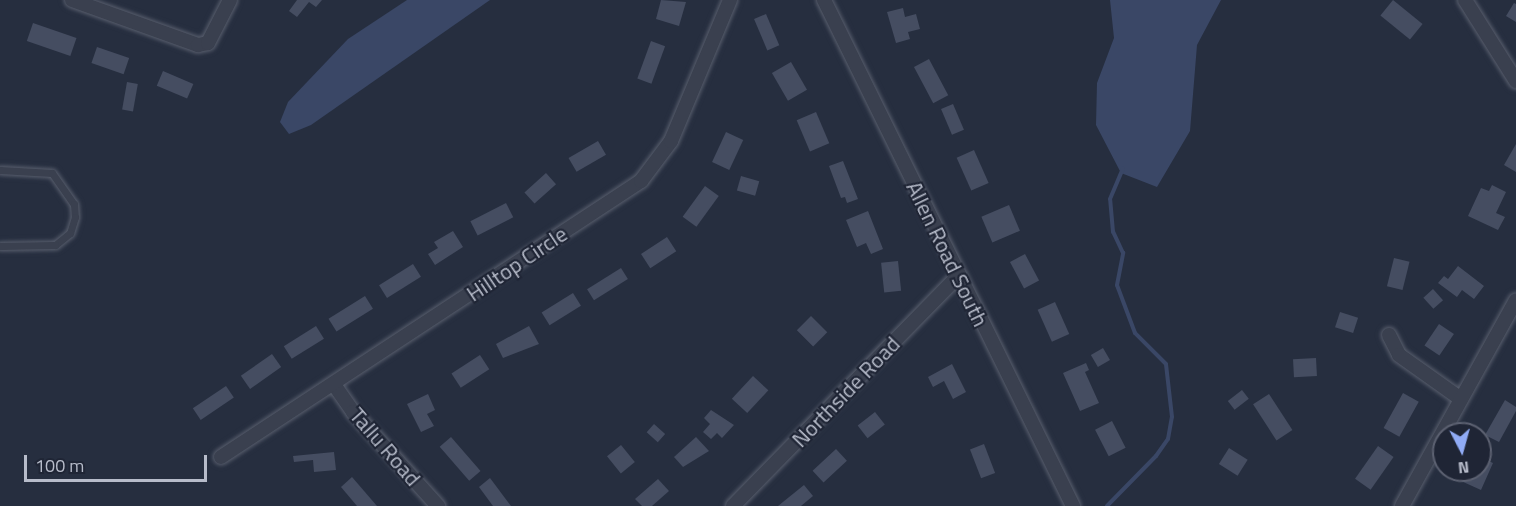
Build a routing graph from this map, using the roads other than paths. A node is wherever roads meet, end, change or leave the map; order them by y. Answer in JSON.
{"nodes":[{"id":1,"x":72,"y":0,"type":"edge"},
{"id":2,"x":230,"y":0,"type":"edge"},
{"id":3,"x":730,"y":0,"type":"edge"},
{"id":4,"x":824,"y":0,"type":"edge"},
{"id":5,"x":1465,"y":0,"type":"edge"},
{"id":6,"x":1516,"y":81,"type":"edge"},
{"id":7,"x":0,"y":170,"type":"edge"},
{"id":8,"x":0,"y":246,"type":"edge"},
{"id":9,"x":958,"y":276,"type":"junction"},
{"id":10,"x":1516,"y":300,"type":"edge"},
{"id":11,"x":1389,"y":335,"type":"dead end"},
{"id":12,"x":334,"y":386,"type":"junction"},
{"id":13,"x":1461,"y":399,"type":"junction"},
{"id":14,"x":221,"y":457,"type":"dead end"},
{"id":15,"x":1072,"y":505,"type":"edge"},
{"id":16,"x":438,"y":506,"type":"edge"},
{"id":17,"x":733,"y":506,"type":"edge"},
{"id":18,"x":1402,"y":506,"type":"edge"}],
"edges":[{"from":1,"to":2,"type":"street"},
{"from":3,"to":12,"type":"street","name":"Hilltop Circle"},
{"from":4,"to":9,"type":"street","name":"Allen Road South"},
{"from":5,"to":6,"type":"street"},
{"from":7,"to":8,"type":"lane"},
{"from":9,"to":15,"type":"street","name":"Allen Road South"},
{"from":9,"to":17,"type":"street","name":"Northside Road"},
{"from":10,"to":13,"type":"street"},
{"from":11,"to":13,"type":"street"},
{"from":12,"to":14,"type":"street","name":"Hilltop Circle"},
{"from":12,"to":16,"type":"street","name":"Tallu Road"},
{"from":13,"to":18,"type":"street"}]}
